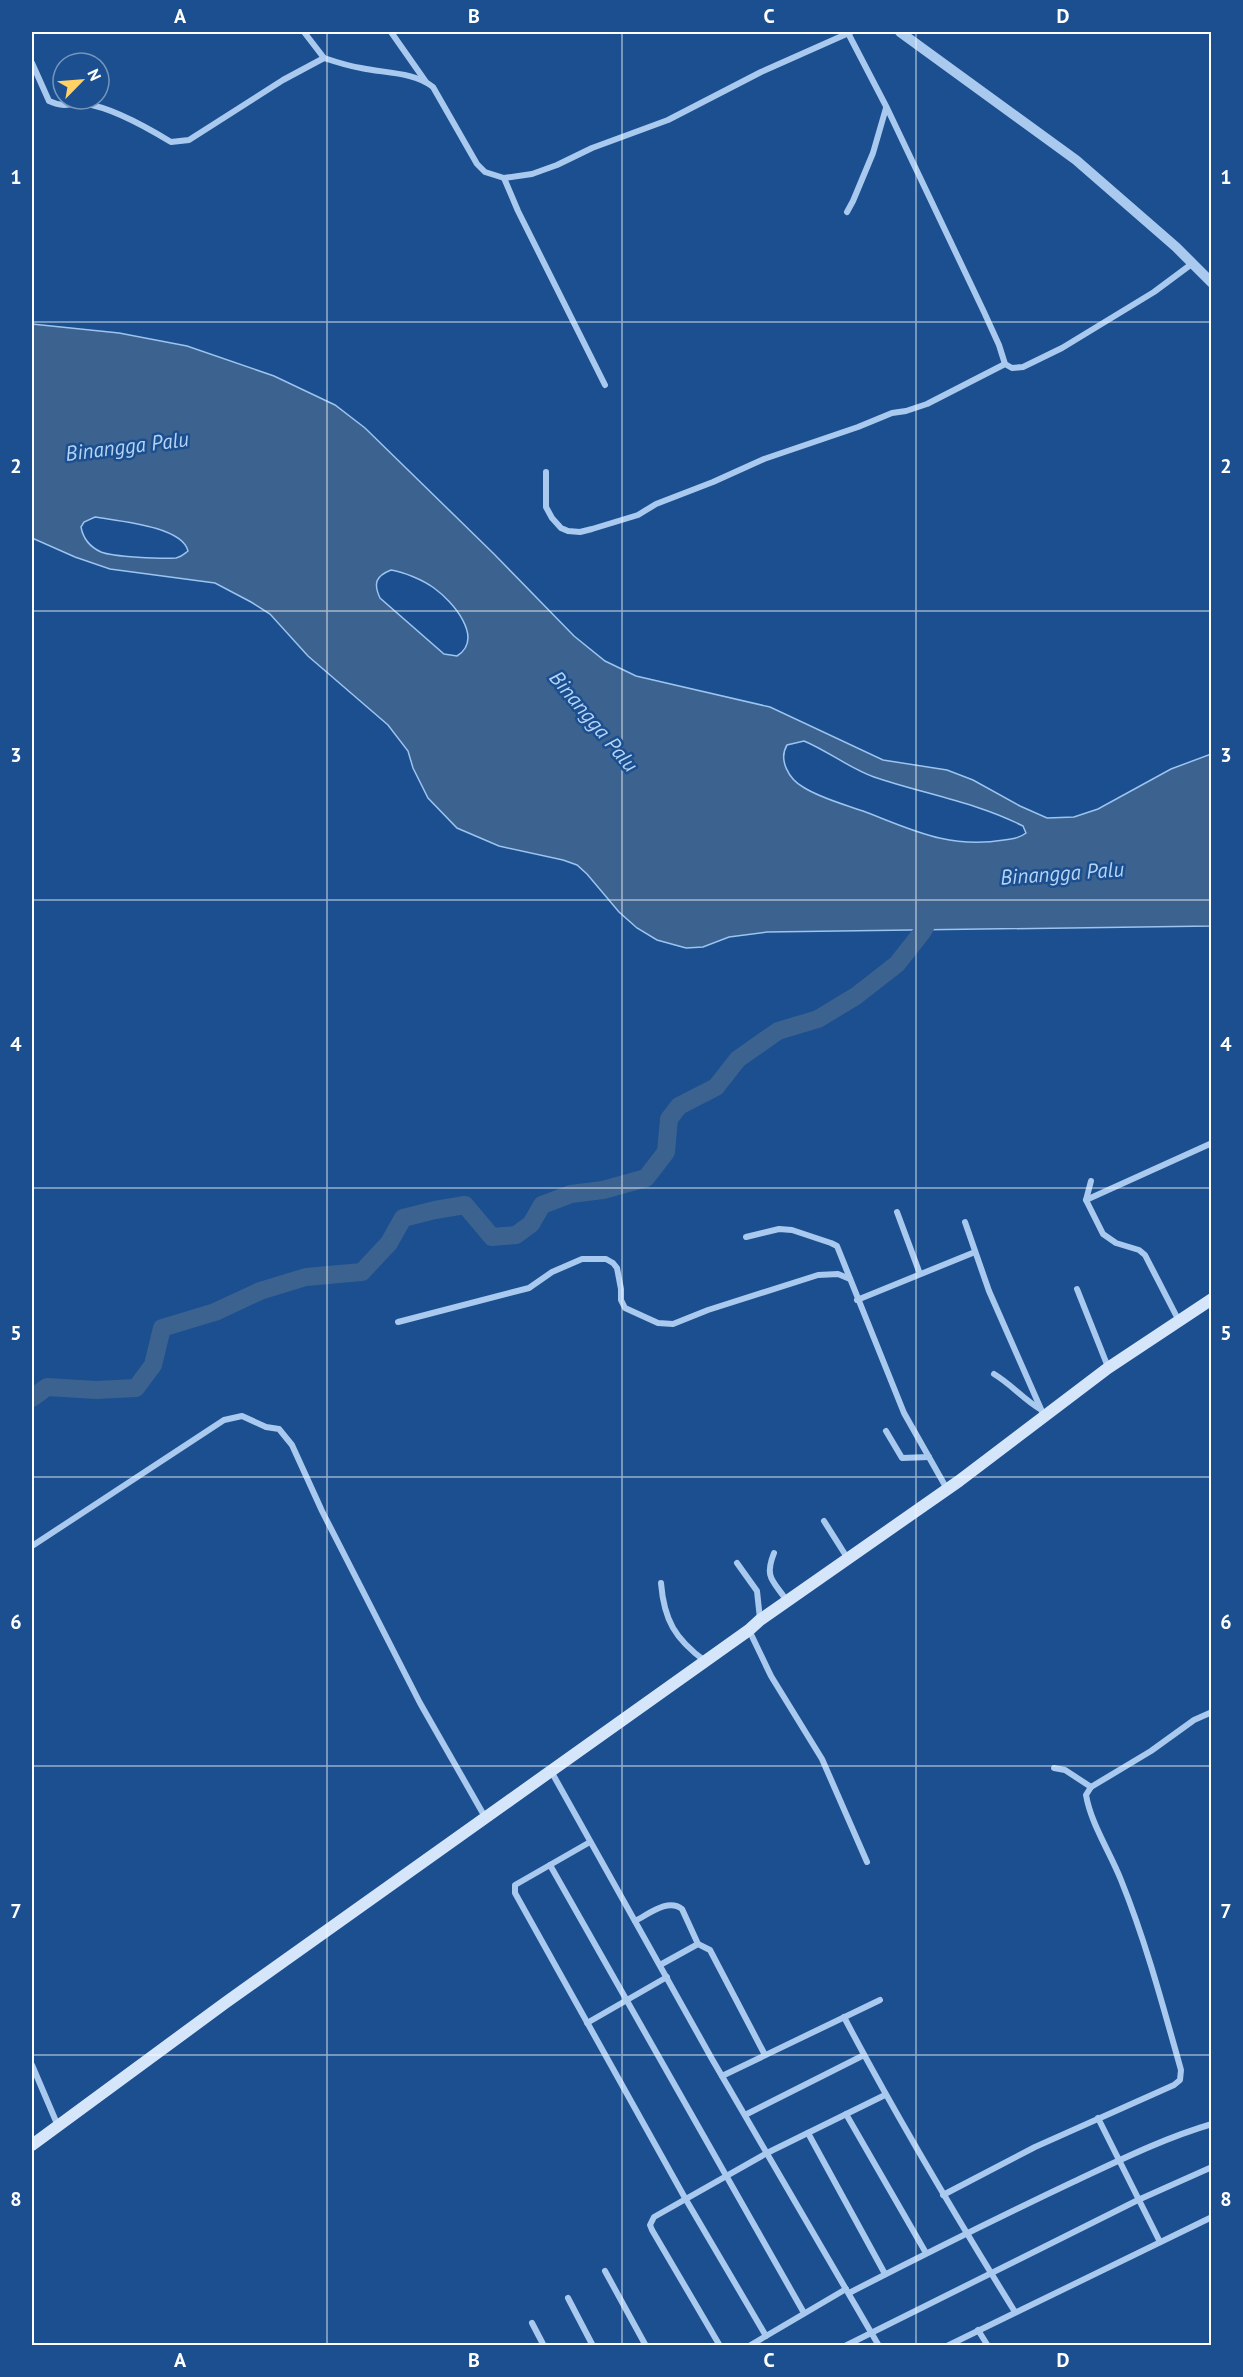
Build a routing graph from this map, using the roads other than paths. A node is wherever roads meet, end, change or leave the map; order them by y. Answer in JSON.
{"nodes":[{"id":1,"x":304,"y":32,"type":"edge"},
{"id":2,"x":391,"y":32,"type":"edge"},
{"id":3,"x":849,"y":32,"type":"edge"},
{"id":4,"x":900,"y":32,"type":"edge"},
{"id":5,"x":324,"y":58,"type":"junction"},
{"id":6,"x":32,"y":63,"type":"edge"},
{"id":7,"x":426,"y":82,"type":"junction"},
{"id":8,"x":886,"y":108,"type":"junction"},
{"id":9,"x":504,"y":178,"type":"junction"},
{"id":10,"x":847,"y":212,"type":"dead end"},
{"id":11,"x":1192,"y":263,"type":"junction"},
{"id":12,"x":1212,"y":283,"type":"edge"},
{"id":13,"x":1005,"y":364,"type":"junction"},
{"id":14,"x":605,"y":385,"type":"dead end"},
{"id":15,"x":546,"y":472,"type":"dead end"},
{"id":16,"x":1212,"y":1143,"type":"edge"},
{"id":17,"x":1091,"y":1181,"type":"dead end"},
{"id":18,"x":1086,"y":1200,"type":"junction"},
{"id":19,"x":897,"y":1212,"type":"dead end"},
{"id":20,"x":965,"y":1222,"type":"dead end"},
{"id":21,"x":746,"y":1237,"type":"dead end"},
{"id":22,"x":975,"y":1252,"type":"junction"},
{"id":23,"x":920,"y":1274,"type":"junction"},
{"id":24,"x":850,"y":1279,"type":"junction"},
{"id":25,"x":1077,"y":1289,"type":"dead end"},
{"id":26,"x":1212,"y":1299,"type":"edge"},
{"id":27,"x":857,"y":1300,"type":"junction"},
{"id":28,"x":1180,"y":1321,"type":"junction"},
{"id":29,"x":398,"y":1322,"type":"dead end"},
{"id":30,"x":1108,"y":1368,"type":"junction"},
{"id":31,"x":994,"y":1374,"type":"dead end"},
{"id":32,"x":1043,"y":1413,"type":"junction"},
{"id":33,"x":886,"y":1431,"type":"dead end"},
{"id":34,"x":929,"y":1457,"type":"junction"},
{"id":35,"x":947,"y":1489,"type":"junction"},
{"id":36,"x":824,"y":1521,"type":"dead end"},
{"id":37,"x":32,"y":1546,"type":"edge"},
{"id":38,"x":774,"y":1553,"type":"dead end"},
{"id":39,"x":848,"y":1560,"type":"junction"},
{"id":40,"x":736,"y":1563,"type":"dead end"},
{"id":41,"x":661,"y":1583,"type":"dead end"},
{"id":42,"x":787,"y":1601,"type":"junction"},
{"id":43,"x":760,"y":1620,"type":"junction"},
{"id":44,"x":749,"y":1630,"type":"junction"},
{"id":45,"x":705,"y":1661,"type":"junction"},
{"id":46,"x":1212,"y":1712,"type":"edge"},
{"id":47,"x":1054,"y":1768,"type":"dead end"},
{"id":48,"x":551,"y":1771,"type":"junction"},
{"id":49,"x":1091,"y":1787,"type":"junction"},
{"id":50,"x":485,"y":1817,"type":"junction"},
{"id":51,"x":590,"y":1842,"type":"junction"},
{"id":52,"x":867,"y":1863,"type":"dead end"},
{"id":53,"x":550,"y":1865,"type":"junction"},
{"id":54,"x":635,"y":1921,"type":"junction"},
{"id":55,"x":698,"y":1944,"type":"junction"},
{"id":56,"x":660,"y":1965,"type":"junction"},
{"id":57,"x":667,"y":1977,"type":"junction"},
{"id":58,"x":626,"y":2000,"type":"junction"},
{"id":59,"x":880,"y":2000,"type":"dead end"},
{"id":60,"x":844,"y":2017,"type":"junction"},
{"id":61,"x":587,"y":2023,"type":"junction"},
{"id":62,"x":765,"y":2055,"type":"junction"},
{"id":63,"x":864,"y":2055,"type":"junction"},
{"id":64,"x":32,"y":2065,"type":"edge"},
{"id":65,"x":722,"y":2076,"type":"junction"},
{"id":66,"x":885,"y":2095,"type":"junction"},
{"id":67,"x":846,"y":2114,"type":"junction"},
{"id":68,"x":745,"y":2115,"type":"junction"},
{"id":69,"x":1098,"y":2118,"type":"junction"},
{"id":70,"x":1212,"y":2124,"type":"edge"},
{"id":71,"x":58,"y":2126,"type":"junction"},
{"id":72,"x":808,"y":2133,"type":"junction"},
{"id":73,"x":32,"y":2145,"type":"edge"},
{"id":74,"x":767,"y":2153,"type":"junction"},
{"id":75,"x":1119,"y":2161,"type":"junction"},
{"id":76,"x":1212,"y":2167,"type":"edge"},
{"id":77,"x":726,"y":2176,"type":"junction"},
{"id":78,"x":944,"y":2195,"type":"junction"},
{"id":79,"x":685,"y":2198,"type":"junction"},
{"id":80,"x":1138,"y":2200,"type":"junction"},
{"id":81,"x":1212,"y":2217,"type":"edge"},
{"id":82,"x":966,"y":2232,"type":"junction"},
{"id":83,"x":1160,"y":2242,"type":"junction"},
{"id":84,"x":926,"y":2253,"type":"junction"},
{"id":85,"x":605,"y":2271,"type":"dead end"},
{"id":86,"x":885,"y":2274,"type":"junction"},
{"id":87,"x":992,"y":2274,"type":"junction"},
{"id":88,"x":847,"y":2291,"type":"junction"},
{"id":89,"x":568,"y":2298,"type":"dead end"},
{"id":90,"x":1015,"y":2312,"type":"junction"},
{"id":91,"x":804,"y":2313,"type":"junction"},
{"id":92,"x":532,"y":2323,"type":"dead end"},
{"id":93,"x":978,"y":2330,"type":"junction"},
{"id":94,"x":871,"y":2331,"type":"junction"},
{"id":95,"x":766,"y":2336,"type":"junction"},
{"id":96,"x":544,"y":2346,"type":"edge"},
{"id":97,"x":593,"y":2346,"type":"edge"},
{"id":98,"x":645,"y":2346,"type":"edge"},
{"id":99,"x":720,"y":2346,"type":"edge"},
{"id":100,"x":749,"y":2346,"type":"edge"},
{"id":101,"x":845,"y":2346,"type":"edge"},
{"id":102,"x":879,"y":2346,"type":"edge"},
{"id":103,"x":946,"y":2346,"type":"edge"},
{"id":104,"x":988,"y":2346,"type":"edge"}],
"edges":[{"from":1,"to":5,"type":"street"},
{"from":2,"to":7,"type":"street"},
{"from":3,"to":8,"type":"street"},
{"from":3,"to":9,"type":"street"},
{"from":4,"to":11,"type":"street"},
{"from":5,"to":6,"type":"street"},
{"from":5,"to":7,"type":"street"},
{"from":7,"to":9,"type":"street"},
{"from":8,"to":10,"type":"street"},
{"from":8,"to":13,"type":"street"},
{"from":9,"to":14,"type":"street"},
{"from":11,"to":12,"type":"street"},
{"from":11,"to":13,"type":"street"},
{"from":13,"to":15,"type":"street"},
{"from":16,"to":18,"type":"street"},
{"from":17,"to":18,"type":"street"},
{"from":18,"to":28,"type":"street"},
{"from":19,"to":23,"type":"street"},
{"from":20,"to":22,"type":"street"},
{"from":21,"to":24,"type":"street"},
{"from":22,"to":23,"type":"street"},
{"from":22,"to":32,"type":"street"},
{"from":23,"to":27,"type":"street"},
{"from":24,"to":27,"type":"street"},
{"from":24,"to":29,"type":"street"},
{"from":25,"to":30,"type":"street"},
{"from":26,"to":28,"type":"main road"},
{"from":27,"to":34,"type":"street"},
{"from":28,"to":30,"type":"main road"},
{"from":30,"to":32,"type":"main road"},
{"from":31,"to":32,"type":"street"},
{"from":32,"to":35,"type":"main road"},
{"from":33,"to":34,"type":"street"},
{"from":34,"to":35,"type":"street"},
{"from":35,"to":39,"type":"main road"},
{"from":36,"to":39,"type":"street"},
{"from":37,"to":50,"type":"street"},
{"from":38,"to":42,"type":"street"},
{"from":39,"to":42,"type":"main road"},
{"from":40,"to":43,"type":"street"},
{"from":41,"to":45,"type":"street"},
{"from":42,"to":43,"type":"main road"},
{"from":43,"to":44,"type":"main road"},
{"from":44,"to":45,"type":"main road"},
{"from":44,"to":52,"type":"street"},
{"from":45,"to":48,"type":"main road"},
{"from":46,"to":49,"type":"street"},
{"from":47,"to":49,"type":"street"},
{"from":48,"to":50,"type":"main road"},
{"from":48,"to":51,"type":"street"},
{"from":49,"to":69,"type":"street"},
{"from":50,"to":71,"type":"main road"},
{"from":51,"to":53,"type":"street"},
{"from":51,"to":54,"type":"street"},
{"from":53,"to":58,"type":"street"},
{"from":53,"to":61,"type":"street"},
{"from":54,"to":55,"type":"street"},
{"from":54,"to":56,"type":"street"},
{"from":55,"to":56,"type":"street"},
{"from":55,"to":62,"type":"street"},
{"from":56,"to":57,"type":"street"},
{"from":57,"to":58,"type":"street"},
{"from":57,"to":65,"type":"street"},
{"from":58,"to":61,"type":"street"},
{"from":58,"to":77,"type":"street"},
{"from":59,"to":60,"type":"street"},
{"from":60,"to":62,"type":"street"},
{"from":60,"to":63,"type":"street"},
{"from":61,"to":79,"type":"street"},
{"from":62,"to":65,"type":"street"},
{"from":63,"to":66,"type":"street"},
{"from":63,"to":68,"type":"street"},
{"from":64,"to":71,"type":"street"},
{"from":65,"to":68,"type":"street"},
{"from":66,"to":67,"type":"street"},
{"from":66,"to":78,"type":"street"},
{"from":67,"to":72,"type":"street"},
{"from":67,"to":84,"type":"street"},
{"from":68,"to":74,"type":"street"},
{"from":69,"to":75,"type":"street"},
{"from":69,"to":78,"type":"street"},
{"from":70,"to":75,"type":"street"},
{"from":71,"to":73,"type":"main road"},
{"from":72,"to":74,"type":"street"},
{"from":72,"to":86,"type":"street"},
{"from":74,"to":77,"type":"street"},
{"from":74,"to":88,"type":"street"},
{"from":75,"to":80,"type":"street"},
{"from":75,"to":82,"type":"street"},
{"from":76,"to":80,"type":"street"},
{"from":77,"to":79,"type":"street"},
{"from":77,"to":91,"type":"street"},
{"from":78,"to":82,"type":"street"},
{"from":79,"to":95,"type":"street"},
{"from":79,"to":99,"type":"street"},
{"from":80,"to":83,"type":"street"},
{"from":80,"to":87,"type":"street"},
{"from":81,"to":83,"type":"street"},
{"from":82,"to":84,"type":"street"},
{"from":82,"to":87,"type":"street"},
{"from":83,"to":90,"type":"street"},
{"from":84,"to":86,"type":"street"},
{"from":85,"to":98,"type":"street"},
{"from":86,"to":88,"type":"street"},
{"from":87,"to":90,"type":"street"},
{"from":87,"to":94,"type":"street"},
{"from":88,"to":91,"type":"street"},
{"from":88,"to":94,"type":"street"},
{"from":89,"to":97,"type":"street"},
{"from":90,"to":93,"type":"street"},
{"from":91,"to":95,"type":"street"},
{"from":92,"to":96,"type":"street"},
{"from":93,"to":103,"type":"street"},
{"from":93,"to":104,"type":"street"},
{"from":94,"to":101,"type":"street"},
{"from":94,"to":102,"type":"street"},
{"from":95,"to":100,"type":"street"}]}
